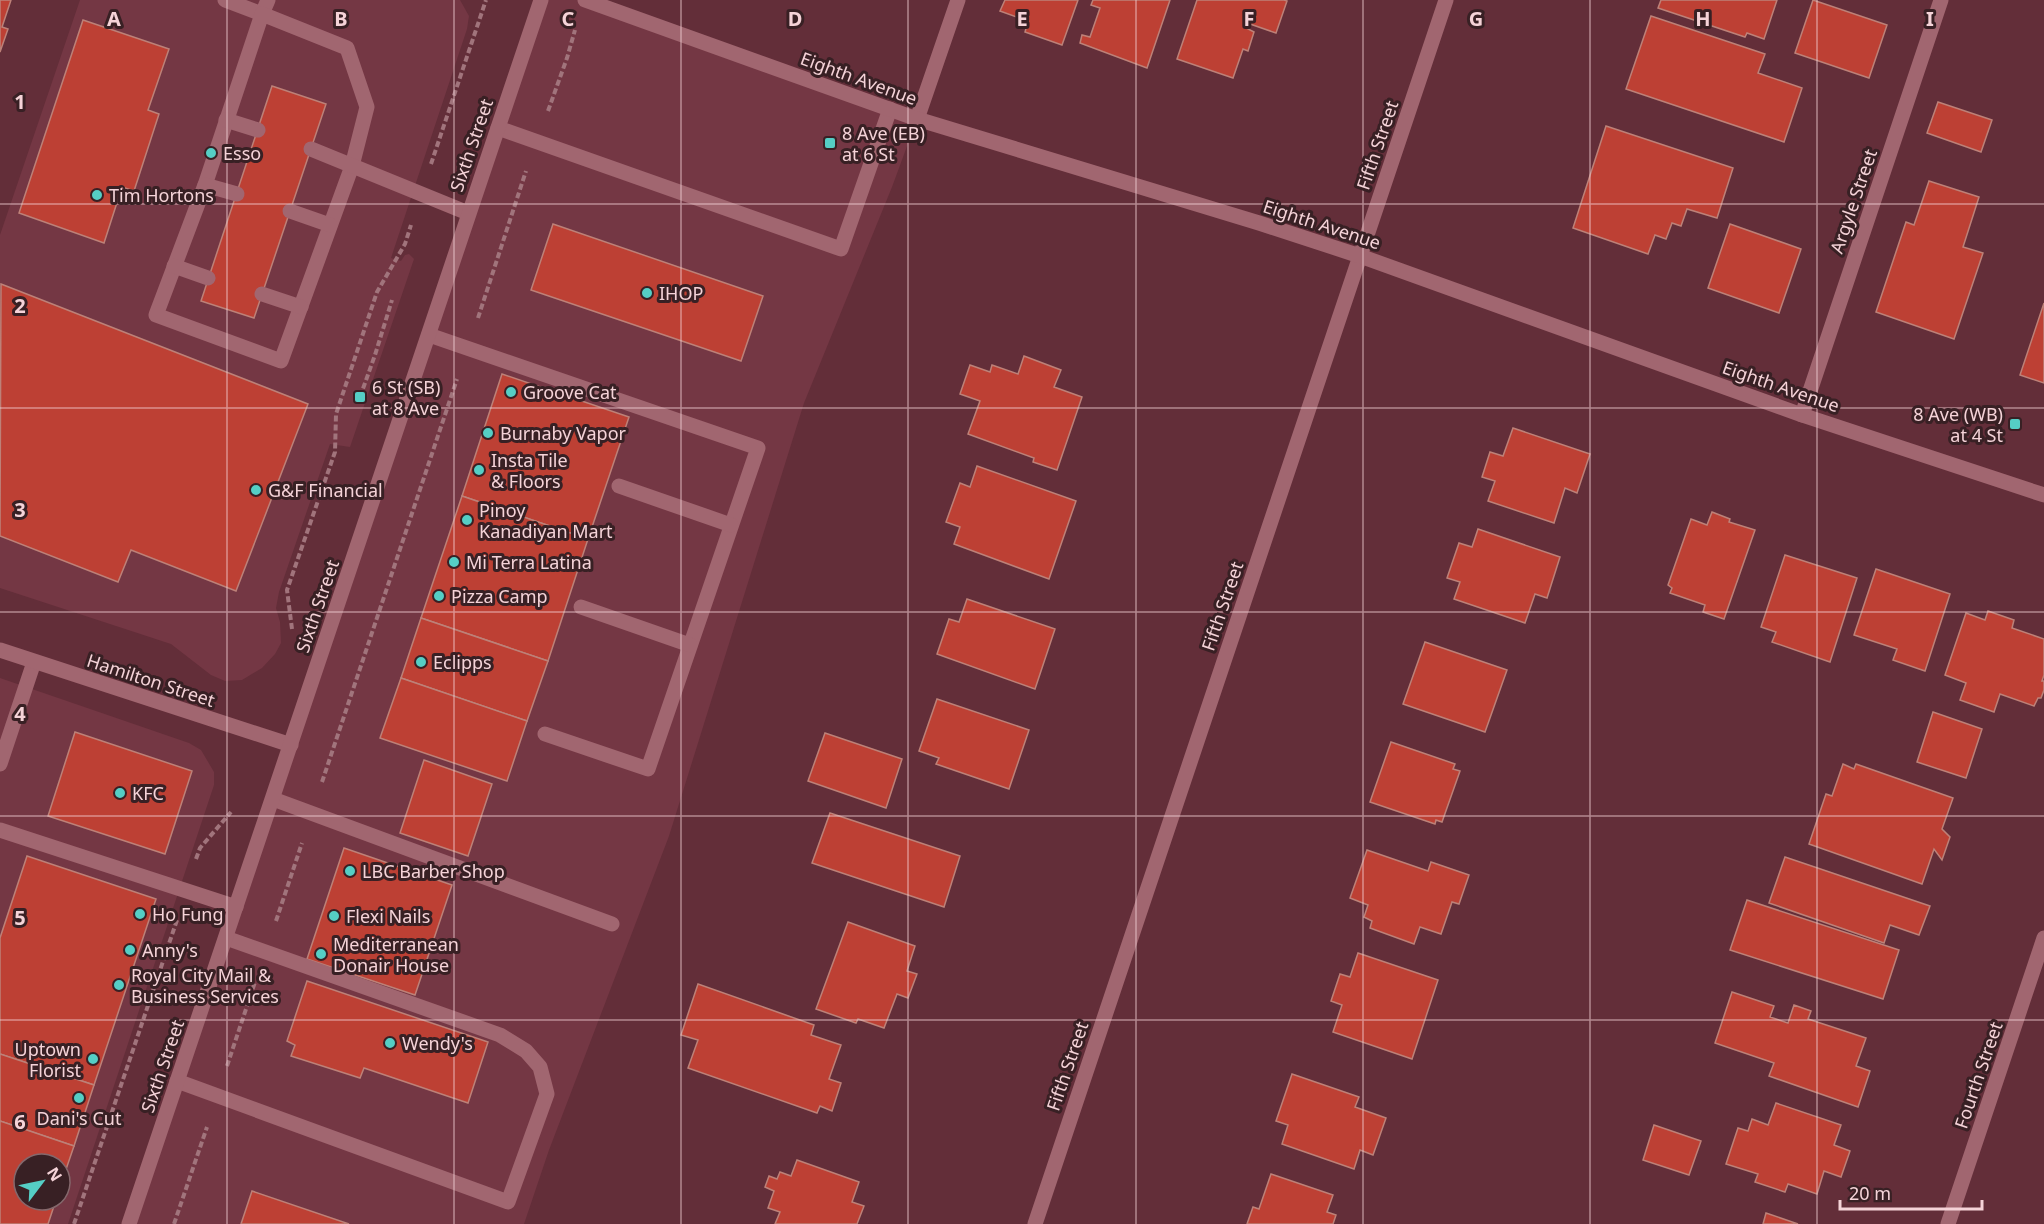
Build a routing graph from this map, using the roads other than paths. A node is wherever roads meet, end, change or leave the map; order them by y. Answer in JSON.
{"nodes":[{"id":1,"x":225,"y":0,"type":"edge"},
{"id":2,"x":541,"y":0,"type":"edge"},
{"id":3,"x":585,"y":0,"type":"edge"},
{"id":4,"x":958,"y":0,"type":"edge"},
{"id":5,"x":1446,"y":0,"type":"edge"},
{"id":6,"x":1941,"y":0,"type":"edge"},
{"id":7,"x":265,"y":7,"type":"edge"},
{"id":8,"x":890,"y":109,"type":"junction"},
{"id":9,"x":918,"y":119,"type":"junction"},
{"id":10,"x":226,"y":120,"type":"junction"},
{"id":11,"x":498,"y":129,"type":"junction"},
{"id":12,"x":258,"y":130,"type":"dead end"},
{"id":13,"x":311,"y":149,"type":"dead end"},
{"id":14,"x":352,"y":166,"type":"junction"},
{"id":15,"x":205,"y":185,"type":"junction"},
{"id":16,"x":237,"y":194,"type":"dead end"},
{"id":17,"x":290,"y":211,"type":"dead end"},
{"id":18,"x":468,"y":213,"type":"junction"},
{"id":19,"x":330,"y":225,"type":"junction"},
{"id":20,"x":1360,"y":256,"type":"junction"},
{"id":21,"x":174,"y":266,"type":"junction"},
{"id":22,"x":208,"y":278,"type":"dead end"},
{"id":23,"x":262,"y":294,"type":"dead end"},
{"id":24,"x":301,"y":307,"type":"junction"},
{"id":25,"x":429,"y":335,"type":"junction"},
{"id":26,"x":1802,"y":415,"type":"junction"},
{"id":27,"x":619,"y":486,"type":"dead end"},
{"id":28,"x":2044,"y":495,"type":"edge"},
{"id":29,"x":731,"y":525,"type":"junction"},
{"id":30,"x":581,"y":607,"type":"dead end"},
{"id":31,"x":690,"y":645,"type":"junction"},
{"id":32,"x":0,"y":650,"type":"edge"},
{"id":33,"x":34,"y":662,"type":"junction"},
{"id":34,"x":545,"y":734,"type":"dead end"},
{"id":35,"x":291,"y":745,"type":"junction"},
{"id":36,"x":0,"y":764,"type":"edge"},
{"id":37,"x":273,"y":799,"type":"junction"},
{"id":38,"x":0,"y":830,"type":"edge"},
{"id":39,"x":236,"y":907,"type":"junction"},
{"id":40,"x":612,"y":924,"type":"dead end"},
{"id":41,"x":226,"y":938,"type":"junction"},
{"id":42,"x":2044,"y":938,"type":"edge"},
{"id":43,"x":177,"y":1081,"type":"junction"},
{"id":44,"x":129,"y":1224,"type":"edge"},
{"id":45,"x":1035,"y":1224,"type":"edge"},
{"id":46,"x":1948,"y":1224,"type":"edge"}],
"edges":[{"from":1,"to":7,"type":"street"},
{"from":2,"to":11,"type":"street","name":"Sixth Street"},
{"from":3,"to":8,"type":"street","name":"Eighth Avenue"},
{"from":4,"to":9,"type":"street"},
{"from":5,"to":20,"type":"street","name":"Fifth Street"},
{"from":6,"to":26,"type":"street","name":"Argyle Street"},
{"from":7,"to":10,"type":"street"},
{"from":7,"to":14,"type":"street"},
{"from":8,"to":9,"type":"street","name":"Eighth Avenue"},
{"from":8,"to":11,"type":"street"},
{"from":9,"to":20,"type":"street","name":"Eighth Avenue"},
{"from":10,"to":12,"type":"street"},
{"from":10,"to":15,"type":"street"},
{"from":11,"to":18,"type":"street","name":"Sixth Street"},
{"from":13,"to":14,"type":"street"},
{"from":14,"to":18,"type":"street"},
{"from":14,"to":19,"type":"street"},
{"from":15,"to":16,"type":"street"},
{"from":15,"to":21,"type":"street"},
{"from":17,"to":19,"type":"street"},
{"from":18,"to":25,"type":"street","name":"Sixth Street"},
{"from":19,"to":24,"type":"street"},
{"from":20,"to":26,"type":"street","name":"Eighth Avenue"},
{"from":20,"to":45,"type":"street","name":"Fifth Street"},
{"from":21,"to":22,"type":"street"},
{"from":21,"to":24,"type":"street"},
{"from":23,"to":24,"type":"street"},
{"from":25,"to":29,"type":"street"},
{"from":25,"to":35,"type":"street","name":"Sixth Street"},
{"from":26,"to":28,"type":"street","name":"Eighth Avenue"},
{"from":27,"to":29,"type":"street"},
{"from":29,"to":31,"type":"street"},
{"from":30,"to":31,"type":"street"},
{"from":31,"to":34,"type":"street"},
{"from":32,"to":33,"type":"street","name":"Hamilton Street"},
{"from":33,"to":35,"type":"street","name":"Hamilton Street"},
{"from":33,"to":36,"type":"street"},
{"from":35,"to":37,"type":"street","name":"Sixth Street"},
{"from":37,"to":39,"type":"street","name":"Sixth Street"},
{"from":37,"to":40,"type":"street"},
{"from":38,"to":39,"type":"street"},
{"from":39,"to":41,"type":"street","name":"Sixth Street"},
{"from":41,"to":43,"type":"street","name":"Sixth Street"},
{"from":41,"to":43,"type":"street"},
{"from":42,"to":46,"type":"street","name":"Fourth Street"},
{"from":43,"to":44,"type":"street","name":"Sixth Street"}]}
